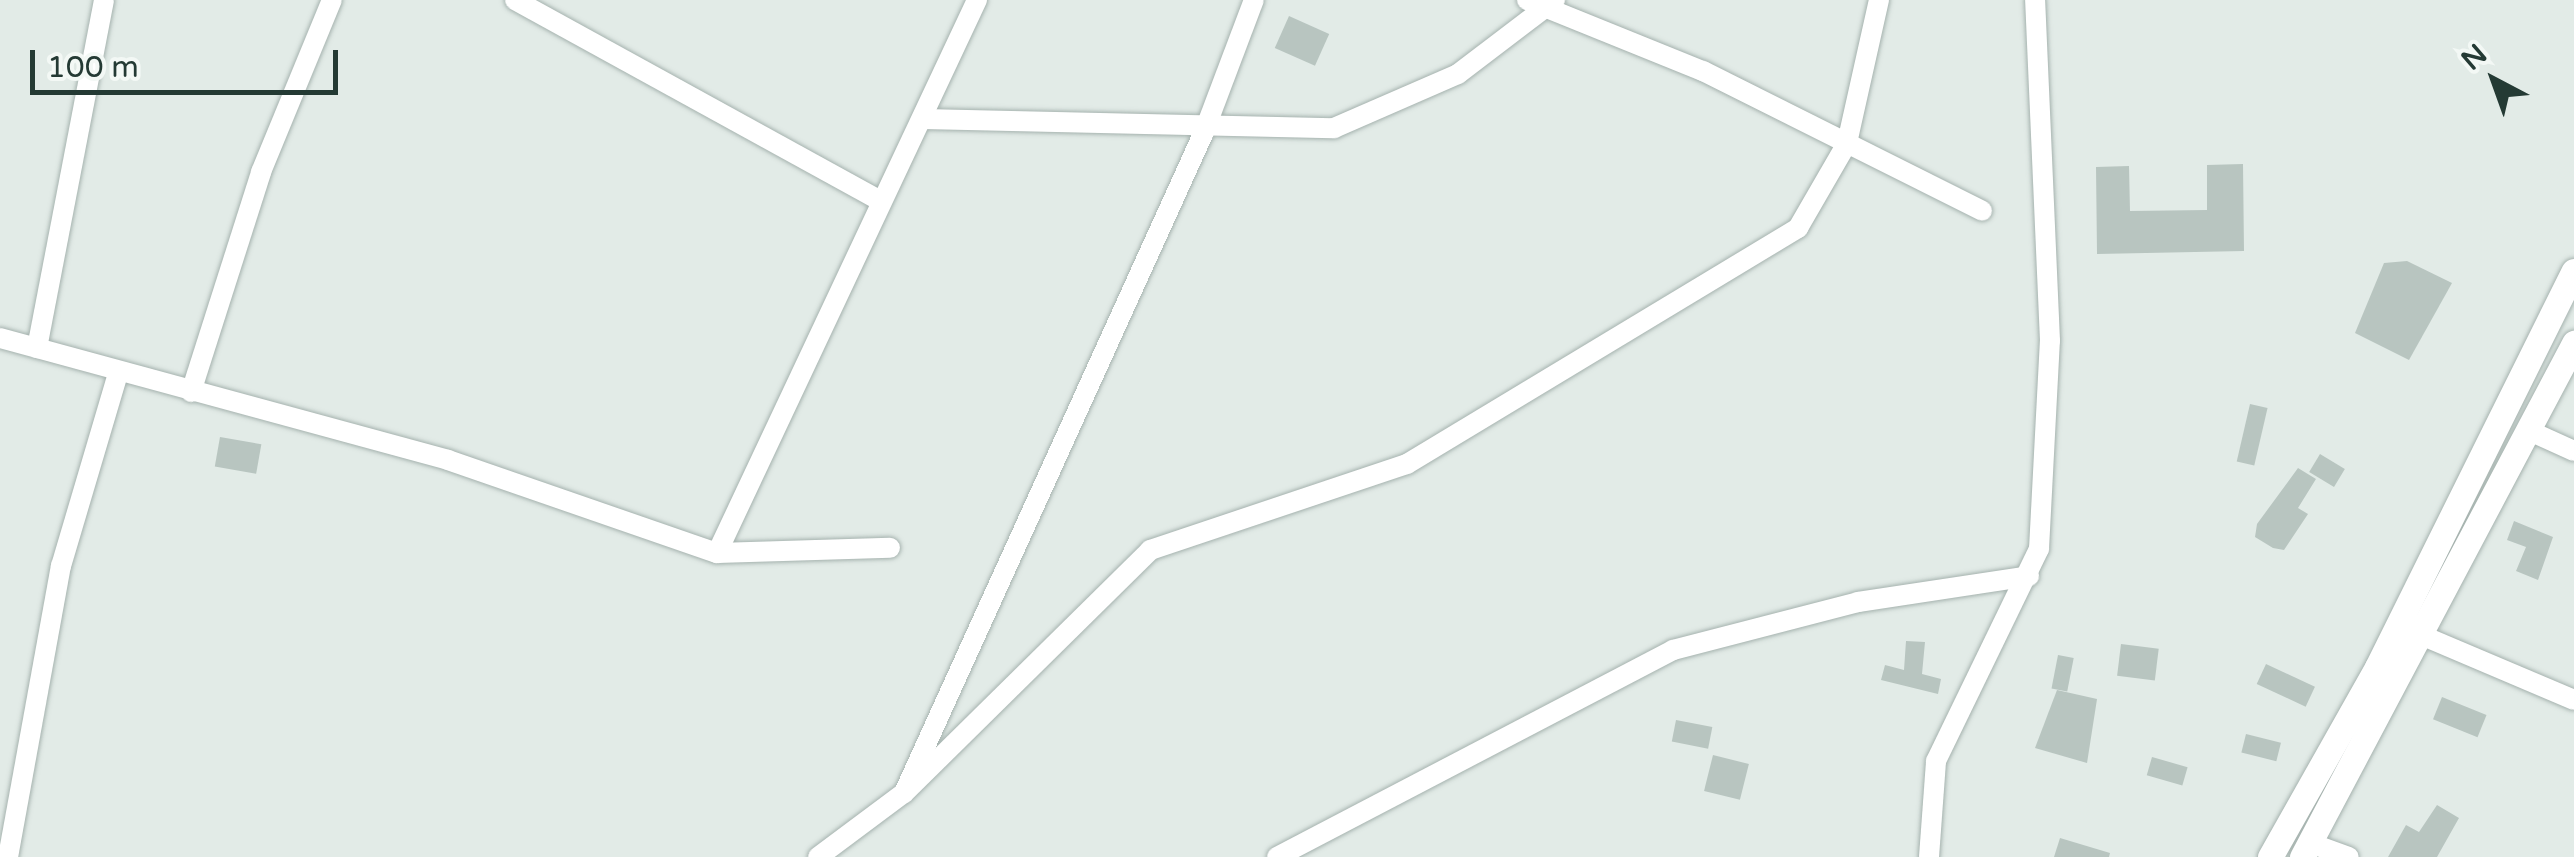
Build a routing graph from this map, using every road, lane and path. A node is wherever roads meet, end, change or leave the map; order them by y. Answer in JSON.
{"nodes":[{"id":1,"x":104,"y":0,"type":"edge"},
{"id":2,"x":332,"y":0,"type":"edge"},
{"id":3,"x":515,"y":0,"type":"edge"},
{"id":4,"x":977,"y":0,"type":"edge"},
{"id":5,"x":1254,"y":0,"type":"edge"},
{"id":6,"x":1879,"y":0,"type":"edge"},
{"id":7,"x":2036,"y":0,"type":"edge"},
{"id":8,"x":1543,"y":2,"type":"edge"},
{"id":9,"x":922,"y":119,"type":"junction"},
{"id":10,"x":1204,"y":132,"type":"junction"},
{"id":11,"x":1847,"y":143,"type":"junction"},
{"id":12,"x":877,"y":199,"type":"junction"},
{"id":13,"x":1982,"y":210,"type":"dead end"},
{"id":14,"x":2574,"y":271,"type":"edge"},
{"id":15,"x":0,"y":338,"type":"edge"},
{"id":16,"x":2574,"y":343,"type":"edge"},
{"id":17,"x":37,"y":348,"type":"junction"},
{"id":18,"x":118,"y":373,"type":"junction"},
{"id":19,"x":191,"y":392,"type":"junction"},
{"id":20,"x":2532,"y":432,"type":"junction"},
{"id":21,"x":2574,"y":451,"type":"edge"},
{"id":22,"x":890,"y":548,"type":"dead end"},
{"id":23,"x":717,"y":553,"type":"junction"},
{"id":24,"x":2029,"y":576,"type":"junction"},
{"id":25,"x":2421,"y":635,"type":"junction"},
{"id":26,"x":2574,"y":700,"type":"edge"},
{"id":27,"x":904,"y":793,"type":"junction"},
{"id":28,"x":2296,"y":848,"type":"edge"},
{"id":29,"x":8,"y":857,"type":"edge"},
{"id":30,"x":818,"y":857,"type":"edge"},
{"id":31,"x":1277,"y":857,"type":"edge"},
{"id":32,"x":1929,"y":857,"type":"edge"},
{"id":33,"x":2270,"y":857,"type":"edge"},
{"id":34,"x":2349,"y":857,"type":"edge"}],
"edges":[{"from":1,"to":17,"type":"street"},
{"from":2,"to":19,"type":"street"},
{"from":3,"to":12,"type":"street"},
{"from":4,"to":9,"type":"street"},
{"from":5,"to":10,"type":"street"},
{"from":6,"to":11,"type":"street"},
{"from":7,"to":24,"type":"street"},
{"from":8,"to":10,"type":"street"},
{"from":8,"to":11,"type":"street"},
{"from":9,"to":10,"type":"street"},
{"from":9,"to":12,"type":"street"},
{"from":10,"to":27,"type":"street"},
{"from":11,"to":13,"type":"street"},
{"from":11,"to":27,"type":"street"},
{"from":12,"to":23,"type":"street"},
{"from":14,"to":28,"type":"street"},
{"from":15,"to":17,"type":"street"},
{"from":16,"to":20,"type":"street"},
{"from":17,"to":18,"type":"street"},
{"from":18,"to":19,"type":"street"},
{"from":18,"to":29,"type":"street"},
{"from":19,"to":23,"type":"street"},
{"from":20,"to":21,"type":"street"},
{"from":20,"to":25,"type":"street"},
{"from":22,"to":23,"type":"street"},
{"from":24,"to":31,"type":"street"},
{"from":24,"to":32,"type":"street"},
{"from":25,"to":26,"type":"street"},
{"from":25,"to":28,"type":"street"},
{"from":27,"to":30,"type":"street"},
{"from":28,"to":33,"type":"street"},
{"from":28,"to":34,"type":"street"}]}
